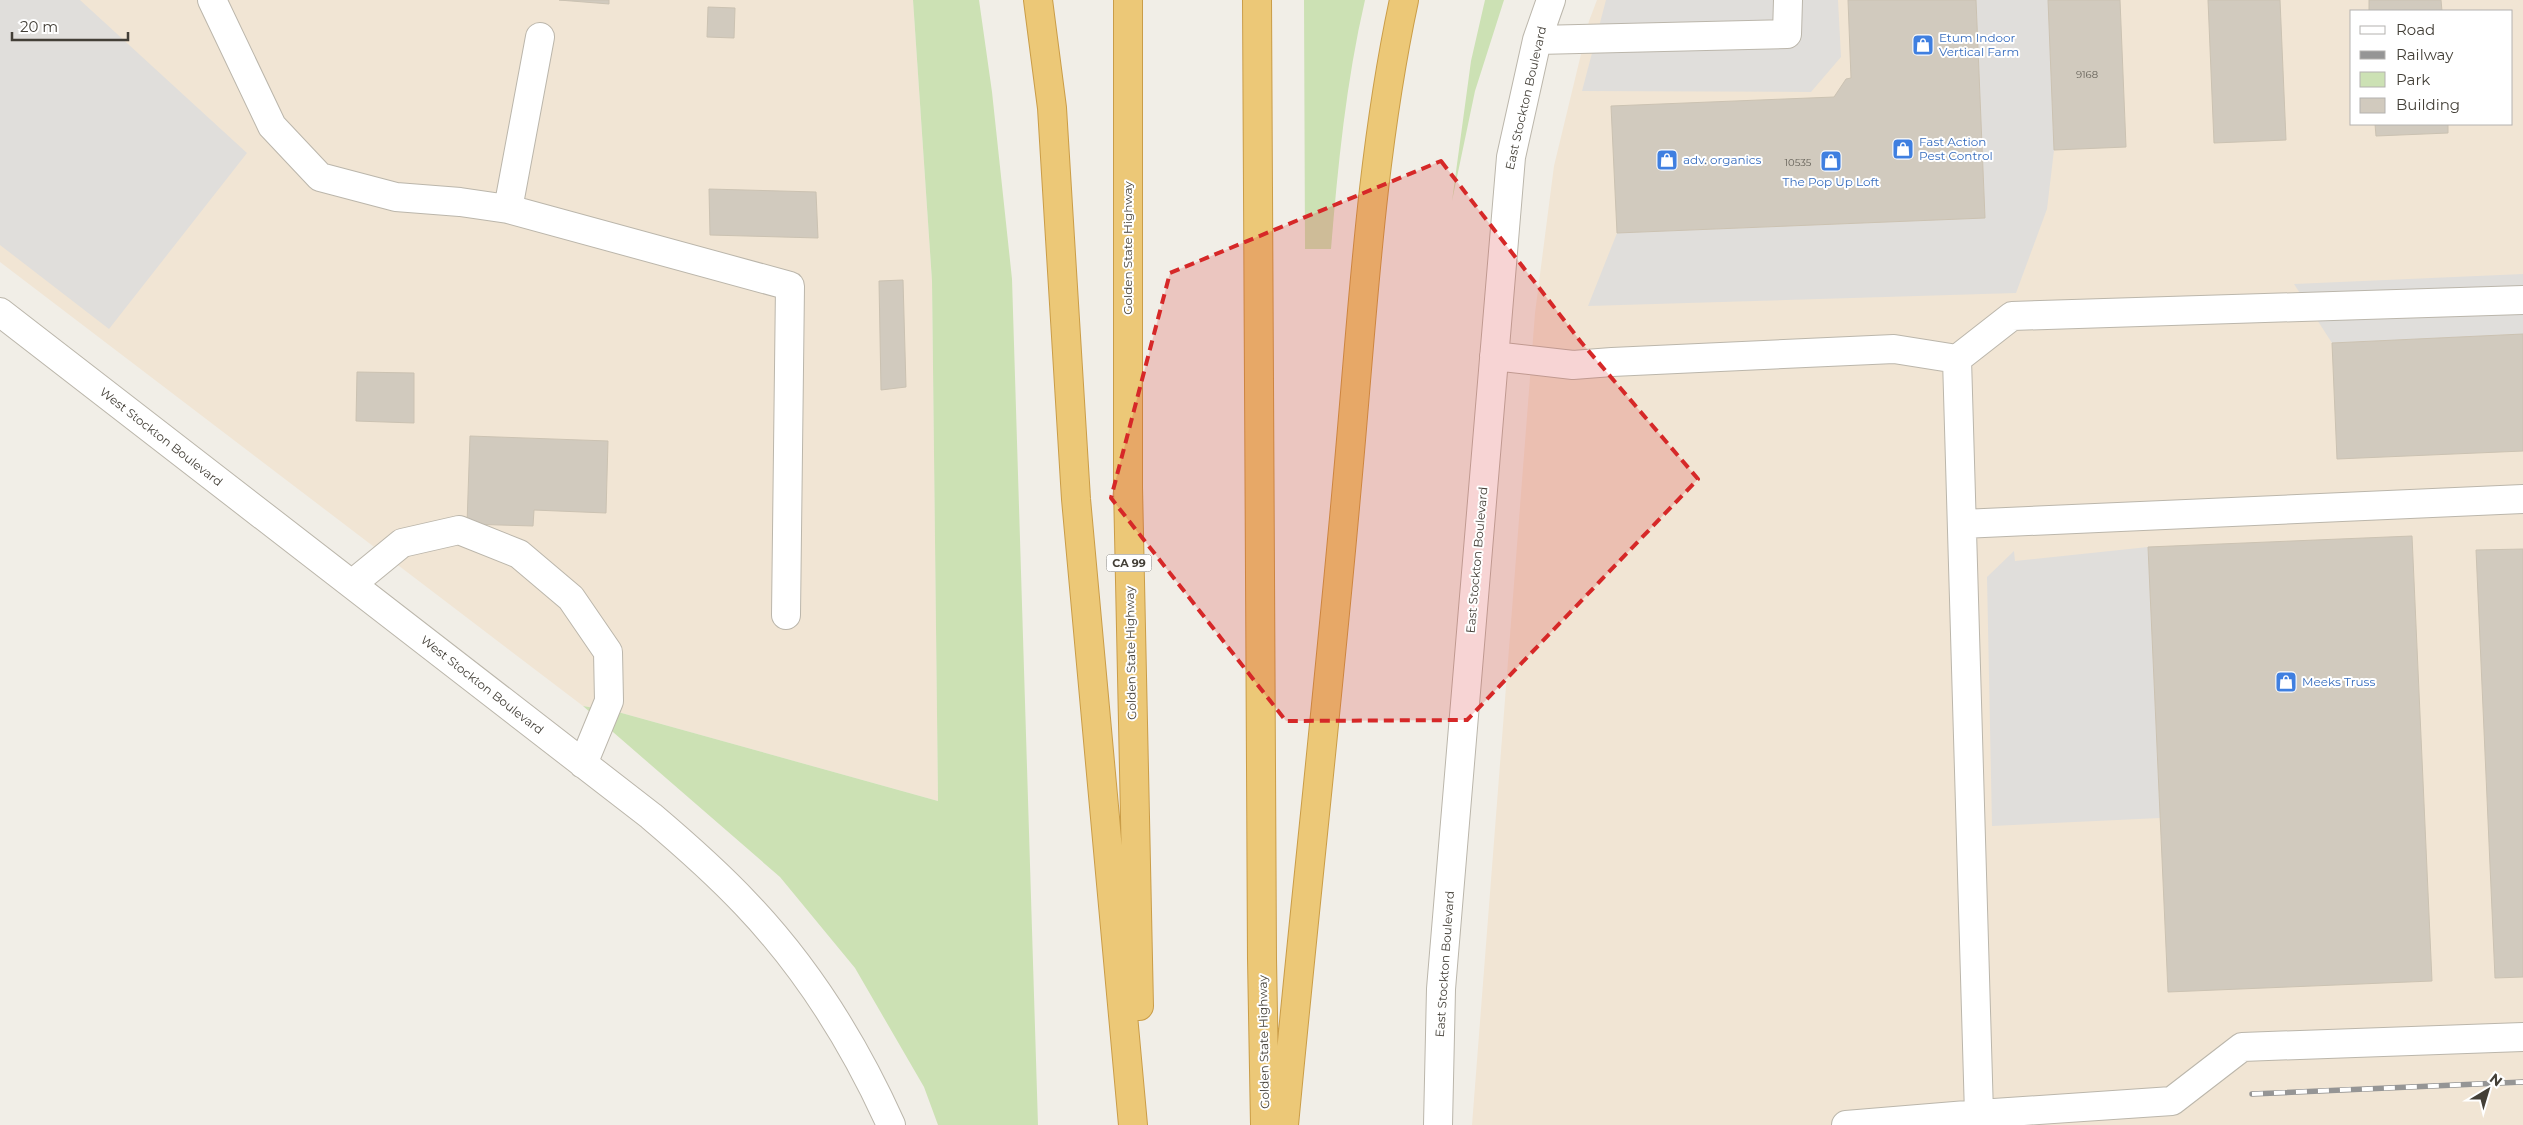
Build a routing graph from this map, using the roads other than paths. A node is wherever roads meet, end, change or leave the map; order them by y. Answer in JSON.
{"nodes":[{"id":1,"x":212,"y":0,"type":"edge"},
{"id":2,"x":1038,"y":0,"type":"edge"},
{"id":3,"x":1128,"y":0,"type":"edge"},
{"id":4,"x":1257,"y":0,"type":"edge"},
{"id":5,"x":1404,"y":0,"type":"edge"},
{"id":6,"x":1551,"y":0,"type":"edge"},
{"id":7,"x":1788,"y":0,"type":"edge"},
{"id":8,"x":540,"y":37,"type":"dead end"},
{"id":9,"x":1537,"y":40,"type":"junction"},
{"id":10,"x":508,"y":209,"type":"junction"},
{"id":11,"x":2523,"y":300,"type":"edge"},
{"id":12,"x":0,"y":312,"type":"edge"},
{"id":13,"x":1494,"y":356,"type":"junction"},
{"id":14,"x":1957,"y":359,"type":"junction"},
{"id":15,"x":2523,"y":499,"type":"edge"},
{"id":16,"x":1962,"y":524,"type":"junction"},
{"id":17,"x":352,"y":584,"type":"junction"},
{"id":18,"x":786,"y":615,"type":"dead end"},
{"id":19,"x":583,"y":764,"type":"junction"},
{"id":20,"x":2523,"y":1037,"type":"edge"},
{"id":21,"x":1980,"y":1120,"type":"edge"},
{"id":22,"x":891,"y":1125,"type":"edge"},
{"id":23,"x":1133,"y":1125,"type":"edge"},
{"id":24,"x":1142,"y":1125,"type":"edge"},
{"id":25,"x":1265,"y":1125,"type":"edge"},
{"id":26,"x":1284,"y":1125,"type":"edge"},
{"id":27,"x":1438,"y":1125,"type":"edge"},
{"id":28,"x":1846,"y":1125,"type":"edge"}],
"edges":[{"from":1,"to":10,"type":"street"},
{"from":2,"to":23,"type":"highway"},
{"from":3,"to":24,"type":"highway","name":"Golden State Highway","number":"CA 99"},
{"from":4,"to":25,"type":"highway","name":"Golden State Highway"},
{"from":5,"to":26,"type":"highway"},
{"from":6,"to":9,"type":"street","name":"East Stockton Boulevard"},
{"from":7,"to":9,"type":"street"},
{"from":8,"to":10,"type":"street"},
{"from":9,"to":13,"type":"street","name":"East Stockton Boulevard"},
{"from":10,"to":18,"type":"street"},
{"from":11,"to":14,"type":"street"},
{"from":12,"to":17,"type":"street","name":"West Stockton Boulevard"},
{"from":13,"to":14,"type":"street"},
{"from":13,"to":27,"type":"street","name":"East Stockton Boulevard"},
{"from":14,"to":16,"type":"street"},
{"from":15,"to":16,"type":"street"},
{"from":16,"to":21,"type":"street"},
{"from":17,"to":19,"type":"street","name":"West Stockton Boulevard"},
{"from":17,"to":19,"type":"street"},
{"from":19,"to":22,"type":"street","name":"West Stockton Boulevard"},
{"from":20,"to":21,"type":"street"},
{"from":21,"to":28,"type":"street"}]}
